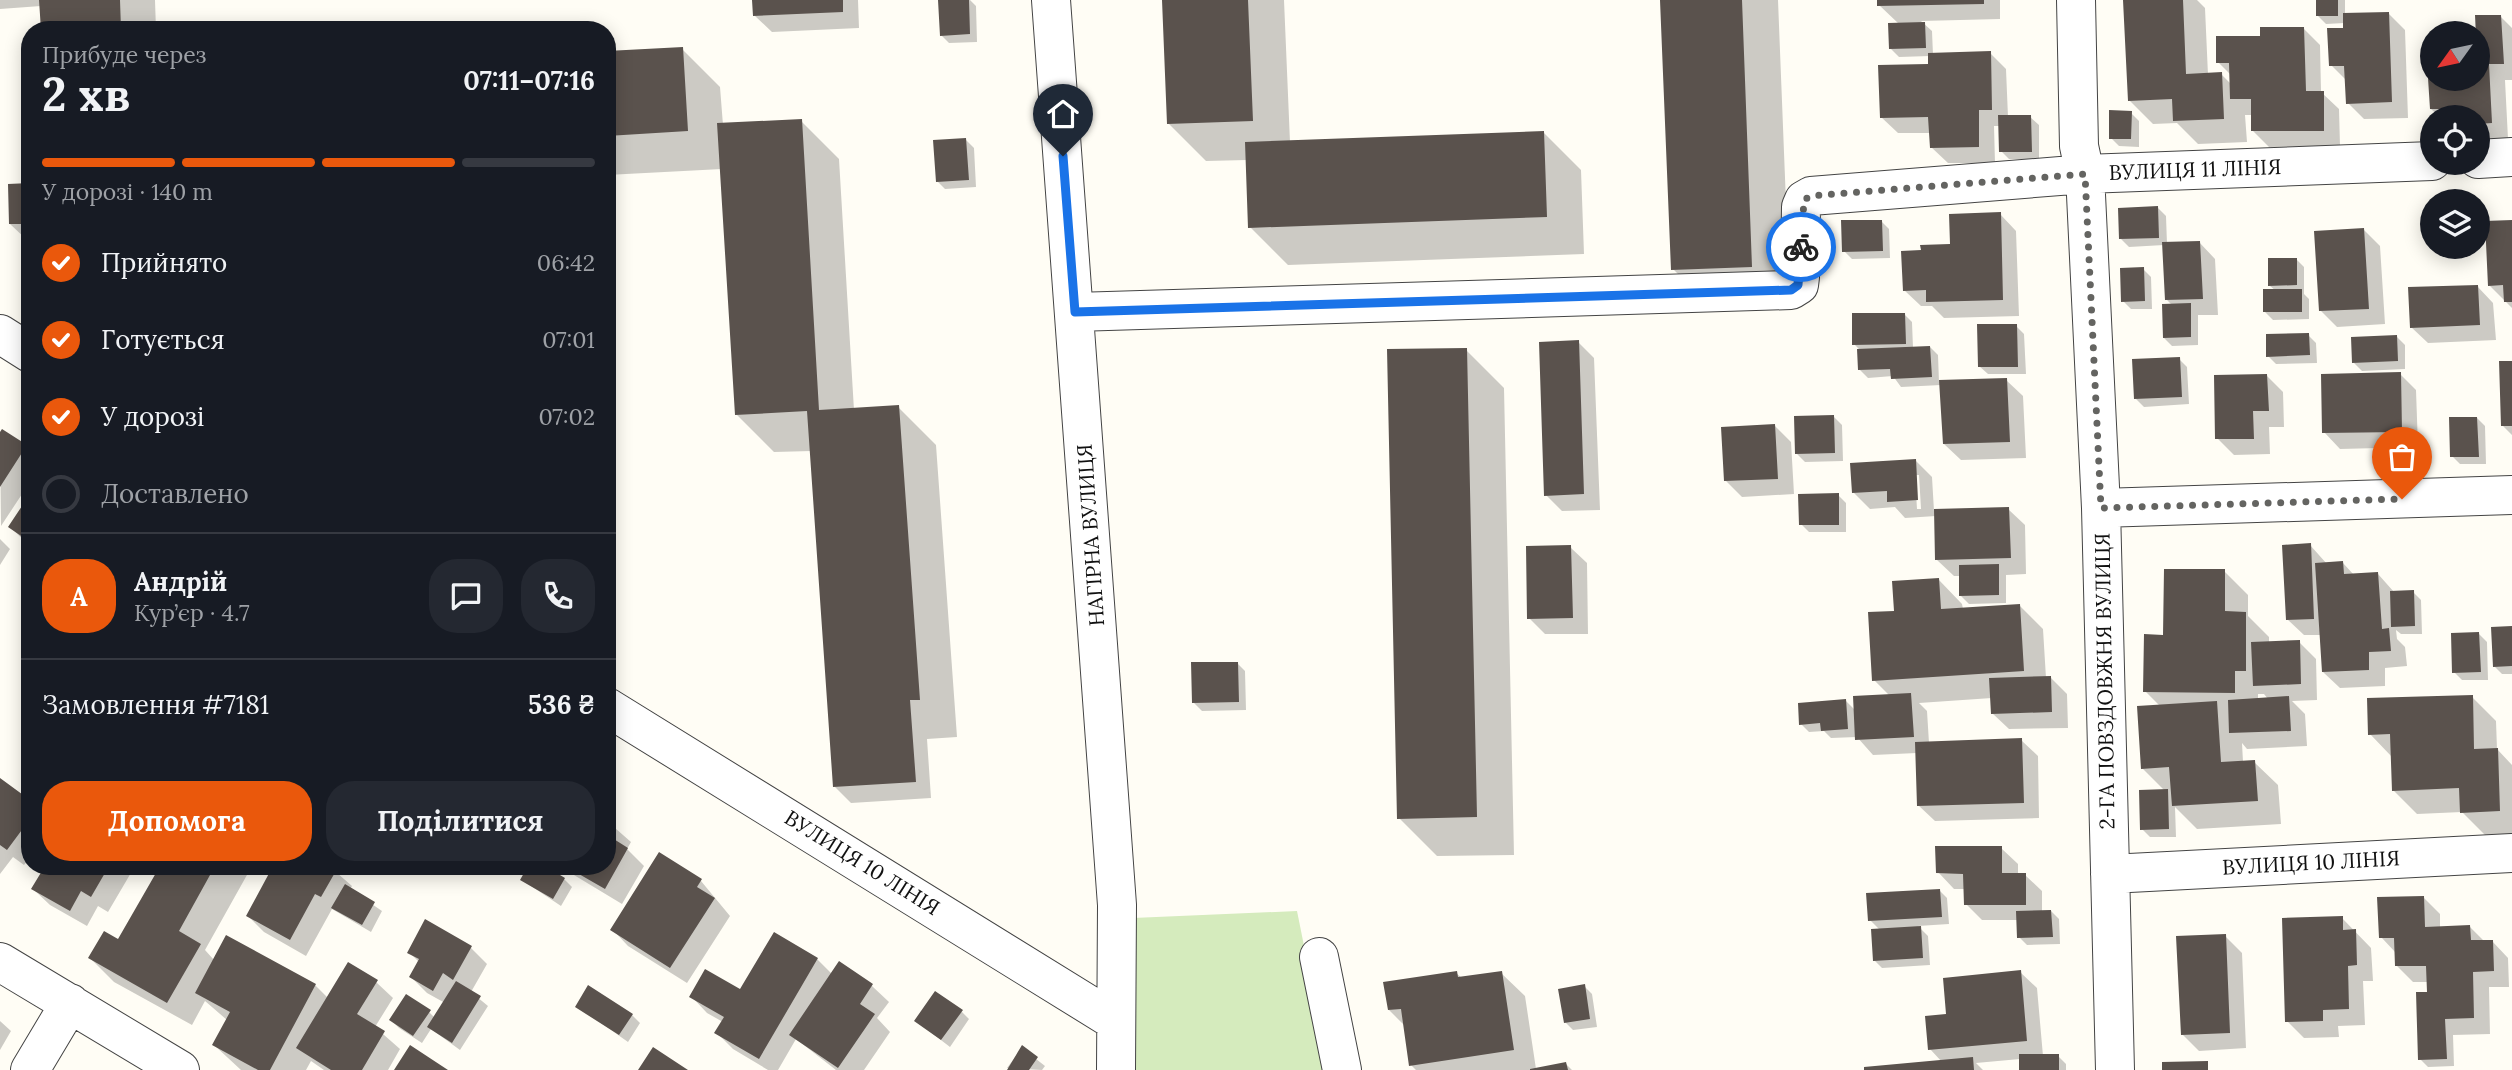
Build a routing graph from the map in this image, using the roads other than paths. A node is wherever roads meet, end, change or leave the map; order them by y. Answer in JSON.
{"nodes":[{"id":1,"x":1051,"y":0,"type":"edge"},
{"id":2,"x":2076,"y":0,"type":"edge"},
{"id":3,"x":2512,"y":158,"type":"edge"},
{"id":4,"x":2490,"y":159,"type":"edge"},
{"id":5,"x":2420,"y":160,"type":"edge"},
{"id":6,"x":2085,"y":174,"type":"junction"},
{"id":7,"x":1075,"y":312,"type":"junction"},
{"id":8,"x":0,"y":334,"type":"edge"},
{"id":9,"x":21,"y":347,"type":"edge"},
{"id":10,"x":2512,"y":495,"type":"edge"},
{"id":11,"x":2101,"y":508,"type":"junction"},
{"id":12,"x":616,"y":713,"type":"edge"},
{"id":13,"x":2512,"y":853,"type":"edge"},
{"id":14,"x":2110,"y":874,"type":"junction"},
{"id":15,"x":1319,"y":957,"type":"dead end"},
{"id":16,"x":0,"y":961,"type":"edge"},
{"id":17,"x":70,"y":1003,"type":"junction"},
{"id":18,"x":1115,"y":1021,"type":"junction"},
{"id":19,"x":30,"y":1070,"type":"edge"},
{"id":20,"x":180,"y":1070,"type":"edge"},
{"id":21,"x":1116,"y":1070,"type":"edge"},
{"id":22,"x":1342,"y":1070,"type":"edge"},
{"id":23,"x":2115,"y":1070,"type":"edge"}],
"edges":[{"from":1,"to":7,"type":"street","name":"НАГІРНА ВУЛИЦЯ"},
{"from":2,"to":6,"type":"street","name":"2-ГА ПОВЗДОВЖНЯ ВУЛИЦЯ"},
{"from":3,"to":4,"type":"street"},
{"from":5,"to":6,"type":"street","name":"ВУЛИЦЯ 11 ЛІНІЯ"},
{"from":6,"to":7,"type":"street","name":"ВУЛИЦЯ 11 ЛІНІЯ"},
{"from":6,"to":11,"type":"street","name":"2-ГА ПОВЗДОВЖНЯ ВУЛИЦЯ"},
{"from":7,"to":18,"type":"street","name":"НАГІРНА ВУЛИЦЯ"},
{"from":8,"to":9,"type":"street"},
{"from":10,"to":11,"type":"street"},
{"from":11,"to":14,"type":"street","name":"2-ГА ПОВЗДОВЖНЯ ВУЛИЦЯ"},
{"from":12,"to":18,"type":"street","name":"ВУЛИЦЯ 10 ЛІНІЯ"},
{"from":13,"to":14,"type":"street","name":"ВУЛИЦЯ 10 ЛІНІЯ"},
{"from":14,"to":23,"type":"street","name":"2-ГА ПОВЗДОВЖНЯ ВУЛИЦЯ"},
{"from":15,"to":22,"type":"street"},
{"from":16,"to":17,"type":"street"},
{"from":17,"to":19,"type":"street"},
{"from":17,"to":20,"type":"street"},
{"from":18,"to":21,"type":"street","name":"НАГІРНА ВУЛИЦЯ"}]}
